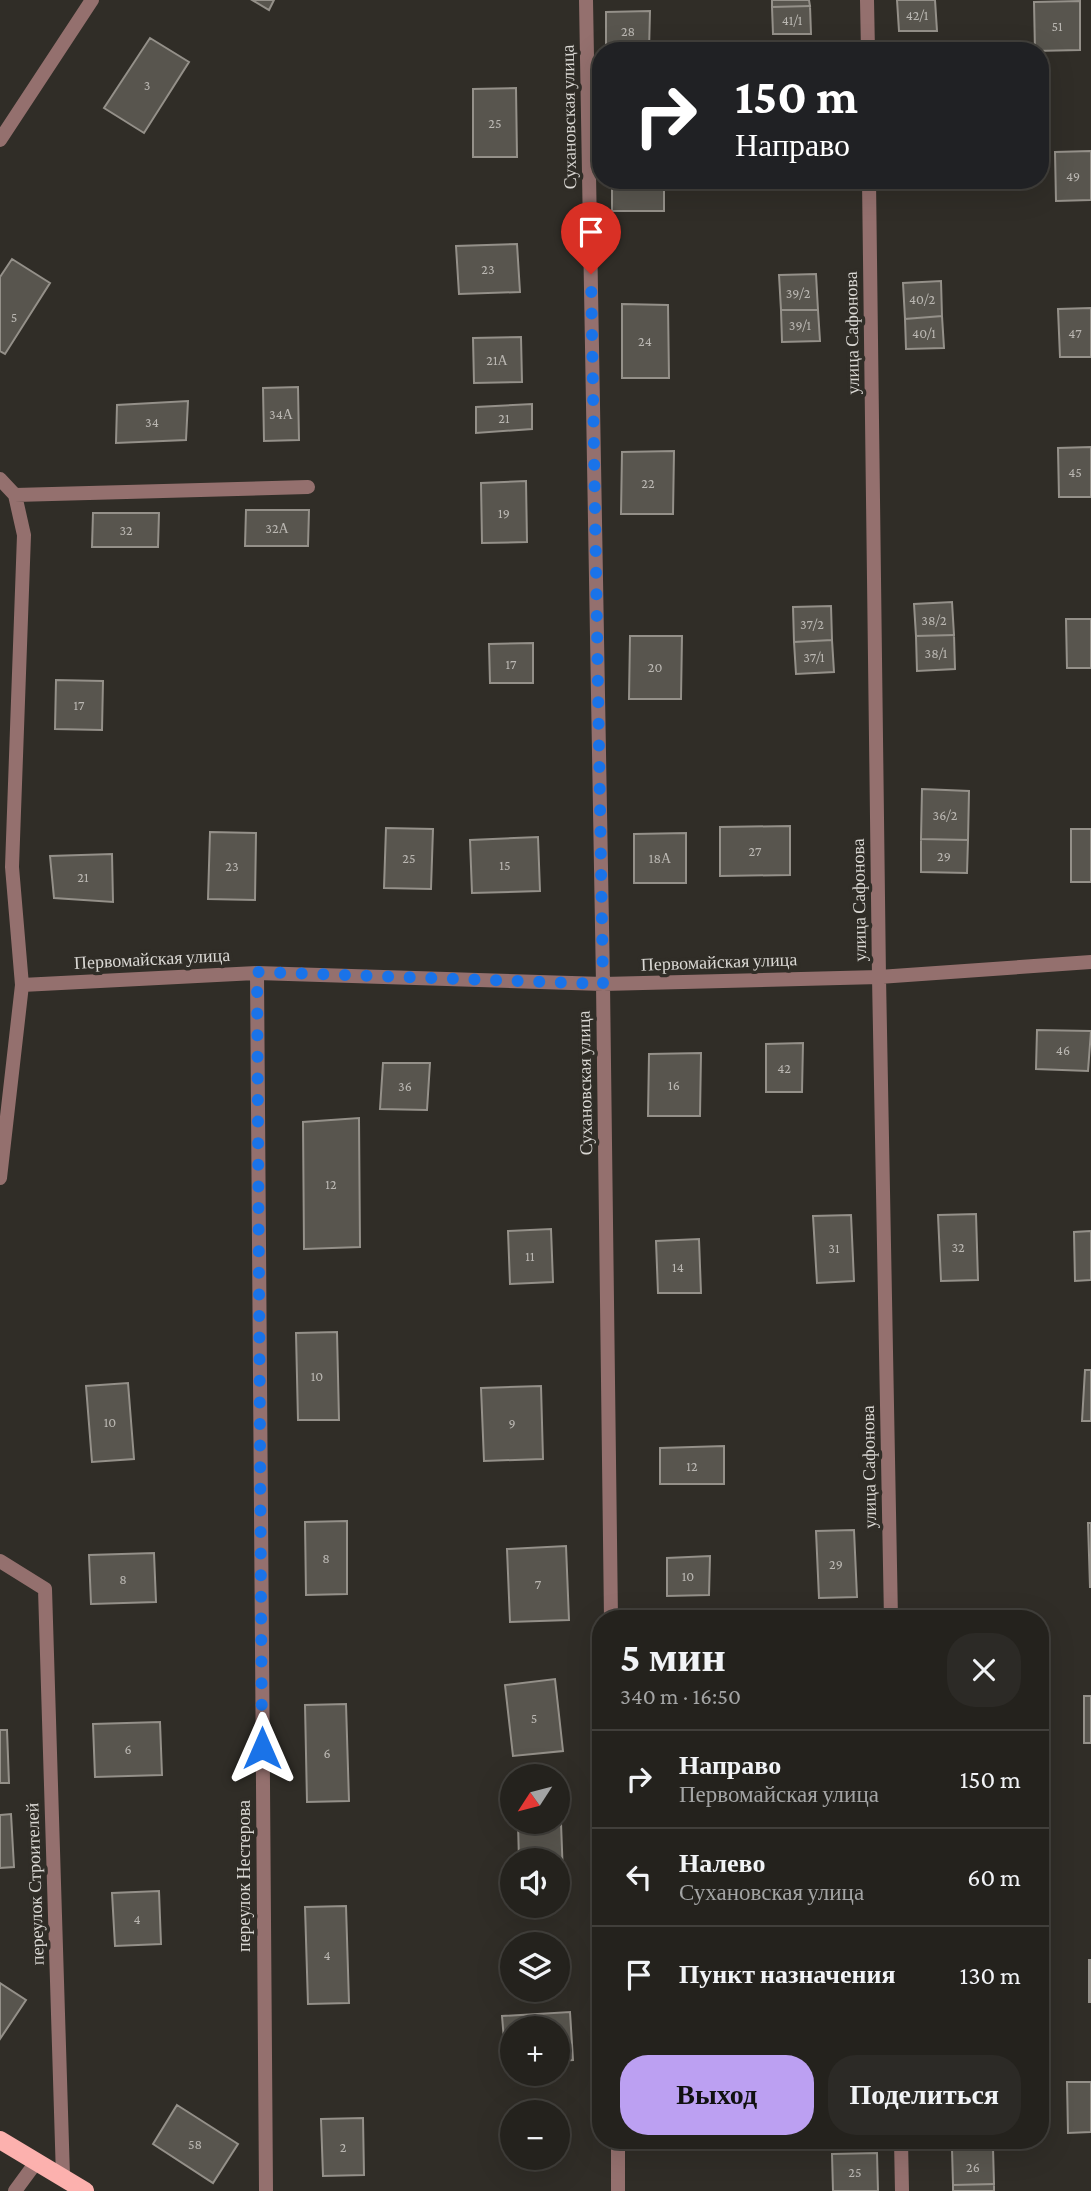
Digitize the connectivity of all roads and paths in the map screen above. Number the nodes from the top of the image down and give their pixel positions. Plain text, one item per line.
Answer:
1 (92, 0) edge
2 (586, 0) edge
3 (867, 0) edge
4 (867, 42) edge
5 (0, 140) edge
6 (869, 189) edge
7 (0, 479) edge
8 (308, 487) dead end
9 (15, 495) junction
10 (1091, 962) edge
11 (257, 972) junction
12 (880, 977) junction
13 (603, 984) junction
14 (22, 985) junction
15 (0, 1178) edge
16 (0, 1561) edge
17 (611, 1610) edge
18 (891, 1610) edge
19 (0, 2140) edge
20 (618, 2149) edge
21 (901, 2149) edge
22 (37, 2161) junction
23 (63, 2177) junction
24 (15, 2191) edge
25 (85, 2191) edge
26 (266, 2191) edge
27 (618, 2191) edge
28 (902, 2191) edge

1 - 5 street
2 - 13 street, Сухановская улица
3 - 4 street
6 - 12 street, улица Сафонова
7 - 9 street
8 - 9 street
9 - 14 street
10 - 12 street, Первомайская улица
11 - 13 street, Первомайская улица
11 - 14 street, Первомайская улица
11 - 26 street, переулок Нестерова
12 - 13 street, Первомайская улица
12 - 18 street, улица Сафонова
13 - 17 street, Сухановская улица
14 - 15 street
16 - 23 street, переулок Строителей
19 - 22 main road
20 - 27 street
21 - 28 street
22 - 23 main road
22 - 24 street
23 - 25 main road

